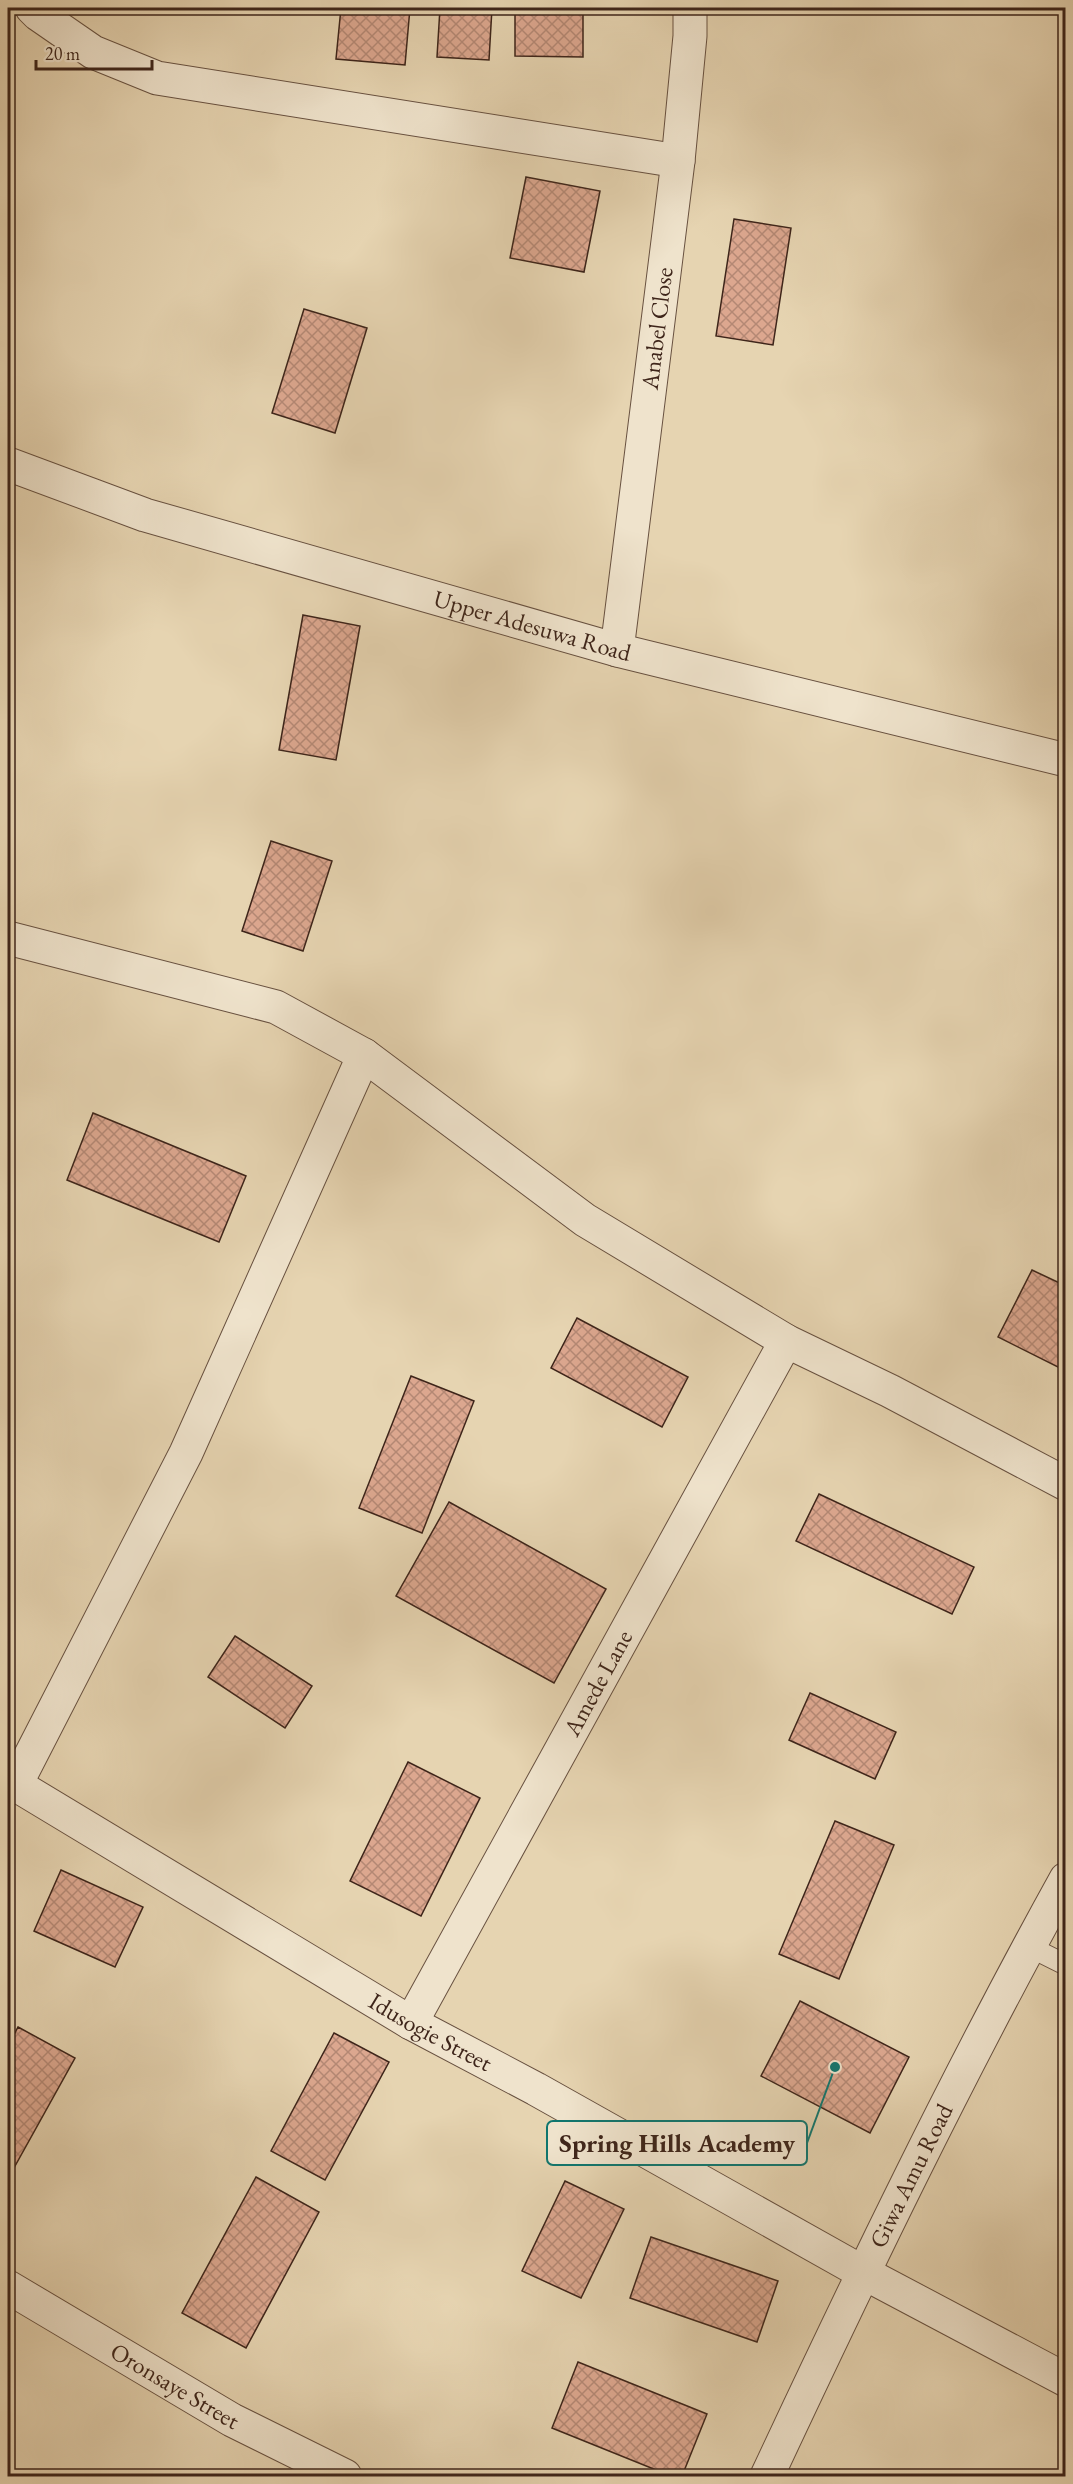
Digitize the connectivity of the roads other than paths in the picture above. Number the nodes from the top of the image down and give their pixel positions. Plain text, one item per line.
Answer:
1 (32, 8) edge
2 (690, 8) edge
3 (678, 161) junction
4 (8, 464) edge
5 (617, 650) junction
6 (1065, 760) edge
7 (8, 938) edge
8 (363, 1055) junction
9 (786, 1341) junction
10 (1065, 1484) edge
11 (12, 1782) edge
12 (1065, 1879) edge
13 (1028, 1946) junction
14 (1065, 1965) edge
15 (411, 2023) junction
16 (862, 2272) junction
17 (8, 2286) edge
18 (1065, 2380) edge
19 (345, 2476) edge
20 (767, 2476) edge

1 - 3 street
2 - 3 street, Anabel Close
3 - 5 street, Anabel Close
4 - 5 street, Upper Adesuwa Road
5 - 6 street, Upper Adesuwa Road
7 - 8 street
8 - 9 street
8 - 11 street
9 - 10 street
9 - 15 street, Amede Lane
11 - 15 street, Idusogie Street
12 - 13 street, Giwa Amu Road
13 - 14 lane
13 - 16 street, Giwa Amu Road
15 - 16 street, Idusogie Street
16 - 18 street, Idusogie Street
16 - 20 street, Giwa Amu Road
17 - 19 street, Oronsaye Street

